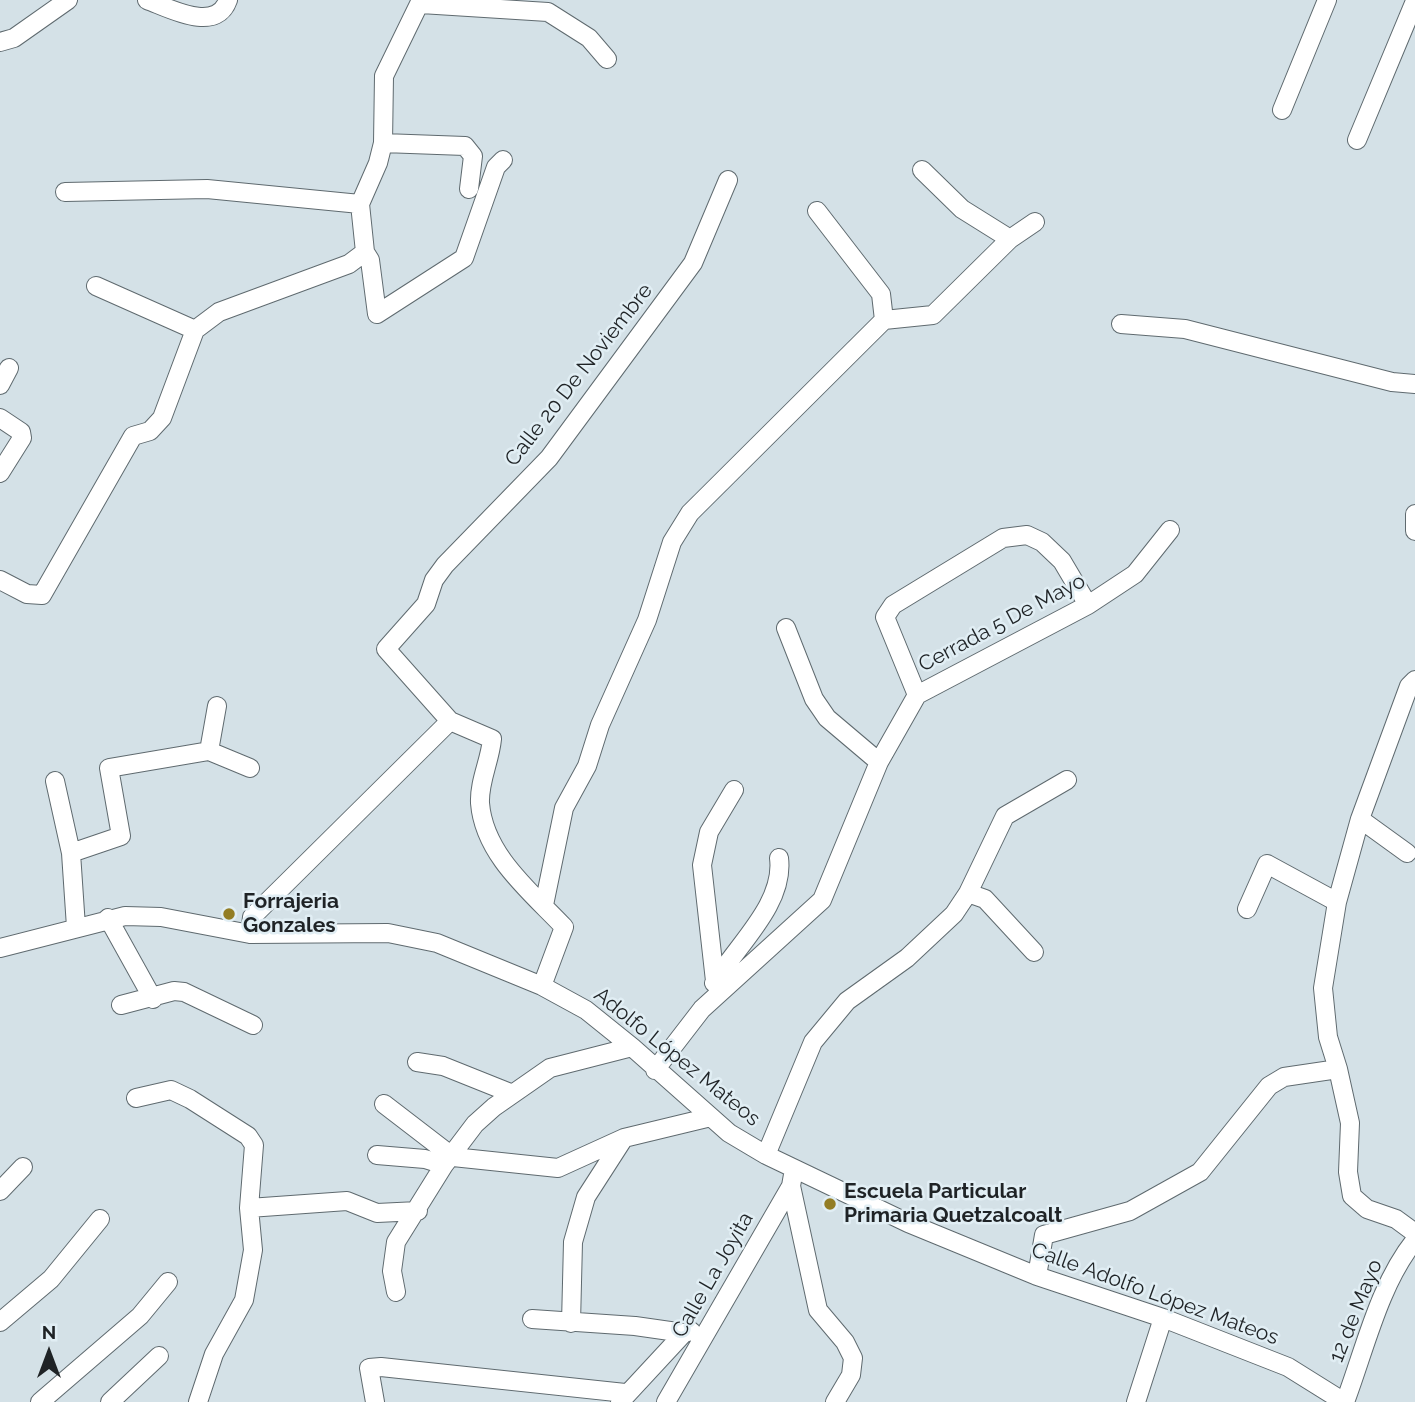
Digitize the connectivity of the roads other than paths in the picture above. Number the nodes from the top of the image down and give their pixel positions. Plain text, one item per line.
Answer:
1 (68, 0) edge
2 (147, 0) edge
3 (228, 0) edge
4 (1327, 0) edge
5 (1415, 1) edge
6 (421, 2) edge
7 (0, 42) edge
8 (607, 59) dead end
9 (1282, 110) dead end
10 (1357, 140) dead end
11 (383, 143) junction
12 (503, 160) dead end
13 (922, 170) dead end
14 (728, 180) dead end
15 (469, 190) dead end
16 (65, 192) dead end
17 (360, 204) junction
18 (817, 211) dead end
19 (1035, 222) dead end
20 (1010, 239) junction
21 (365, 251) junction
22 (96, 286) dead end
23 (884, 320) junction
24 (1121, 324) dead end
25 (195, 330) junction
26 (9, 368) dead end
27 (1415, 384) edge
28 (0, 385) edge
29 (0, 418) edge
30 (0, 474) edge
31 (1415, 514) edge
32 (1170, 530) dead end
33 (1415, 531) edge
34 (0, 580) edge
35 (1088, 605) junction
36 (786, 628) dead end
37 (1412, 683) edge
38 (917, 695) junction
39 (217, 706) dead end
40 (450, 721) junction
41 (209, 751) junction
42 (879, 762) junction
43 (250, 768) dead end
44 (1067, 780) dead end
45 (55, 781) dead end
46 (734, 790) dead end
47 (1360, 819) junction
48 (71, 853) junction
49 (1407, 853) dead end
50 (779, 858) dead end
51 (968, 893) junction
52 (1337, 902) junction
53 (544, 905) junction
54 (1247, 909) dead end
55 (108, 918) junction
56 (76, 927) junction
57 (250, 934) junction
58 (0, 948) edge
59 (1034, 952) dead end
60 (715, 981) junction
61 (542, 986) junction
62 (153, 999) junction
63 (121, 1005) dead end
64 (702, 1009) junction
65 (253, 1025) dead end
66 (632, 1047) junction
67 (418, 1062) dead end
68 (1339, 1069) junction
69 (655, 1070) junction
70 (513, 1094) junction
71 (136, 1098) dead end
72 (384, 1104) dead end
73 (711, 1117) junction
74 (624, 1138) junction
75 (377, 1155) dead end
76 (766, 1155) junction
77 (448, 1161) junction
78 (23, 1167) dead end
79 (792, 1177) junction
80 (0, 1191) edge
81 (249, 1208) junction
82 (418, 1210) junction
83 (100, 1219) dead end
84 (908, 1223) joint
85 (1415, 1233) edge
86 (1415, 1240) edge
87 (1037, 1276) junction
88 (168, 1282) dead end
89 (396, 1292) dead end
90 (1163, 1318) junction
91 (532, 1319) dead end
92 (0, 1322) edge
93 (571, 1323) junction
94 (710, 1324) junction
95 (684, 1333) junction
96 (159, 1356) dead end
97 (622, 1397) edge
98 (40, 1402) edge
99 (110, 1402) edge
100 (198, 1402) edge
101 (375, 1402) edge
102 (666, 1402) edge
103 (837, 1402) edge
104 (1136, 1402) edge
105 (1344, 1402) edge

1 - 7 street
2 - 3 street
4 - 9 street
5 - 10 street
6 - 8 street
6 - 11 street
11 - 15 street
11 - 17 street
12 - 21 street
13 - 20 street
14 - 40 street, Calle 20 De Noviembre
16 - 17 street
17 - 21 street
18 - 23 street
19 - 20 street
20 - 23 street
21 - 25 street
22 - 25 street
23 - 53 street
24 - 27 street
25 - 34 street
26 - 28 street
29 - 30 street
31 - 33 street
32 - 35 street, Cerrada 5 De Mayo
35 - 38 street, Cerrada 5 De Mayo
35 - 38 street
36 - 42 street
37 - 47 street
38 - 42 street, Cerrada 5 De Mayo
39 - 41 street
40 - 53 street, Calle 20 De Noviembre
40 - 57 street
41 - 43 street
41 - 48 street
42 - 64 street, Cerrada 5 De Mayo
44 - 51 street
45 - 48 street
46 - 60 street
47 - 49 street
47 - 52 street
48 - 56 street
50 - 60 street
51 - 59 street
51 - 76 street
52 - 54 street
52 - 68 street
53 - 61 street, Calle 20 De Noviembre
55 - 56 street, Adolfo López Mateos
55 - 57 street, Adolfo López Mateos
55 - 62 street
56 - 58 street, Adolfo López Mateos
57 - 61 street, Adolfo López Mateos
60 - 64 street
61 - 66 street, Adolfo López Mateos
62 - 63 street
62 - 65 street
64 - 69 street, Cerrada 5 De Mayo
66 - 69 street, Adolfo López Mateos
66 - 70 street
67 - 70 street
68 - 85 street
68 - 87 street
69 - 73 street, Adolfo López Mateos
70 - 77 street
71 - 81 street
72 - 77 street
73 - 74 street
73 - 76 street, Adolfo López Mateos
74 - 77 street
74 - 93 street
75 - 77 street
76 - 79 street, Adolfo López Mateos
77 - 82 street
78 - 80 street
79 - 84 street, Adolfo López Mateos
79 - 94 street, Calle La Joyita
79 - 103 street
81 - 82 street
81 - 100 street
82 - 89 street
83 - 92 street
84 - 87 street, Calle Adolfo López Mateos
86 - 105 street, 12 de Mayo
87 - 90 street, Calle Adolfo López Mateos
88 - 98 street
90 - 104 street
90 - 105 street, Calle Adolfo López Mateos
91 - 93 street
93 - 95 street
94 - 95 street
94 - 102 street, Calle La Joyita
95 - 97 street
96 - 99 street
97 - 101 street

